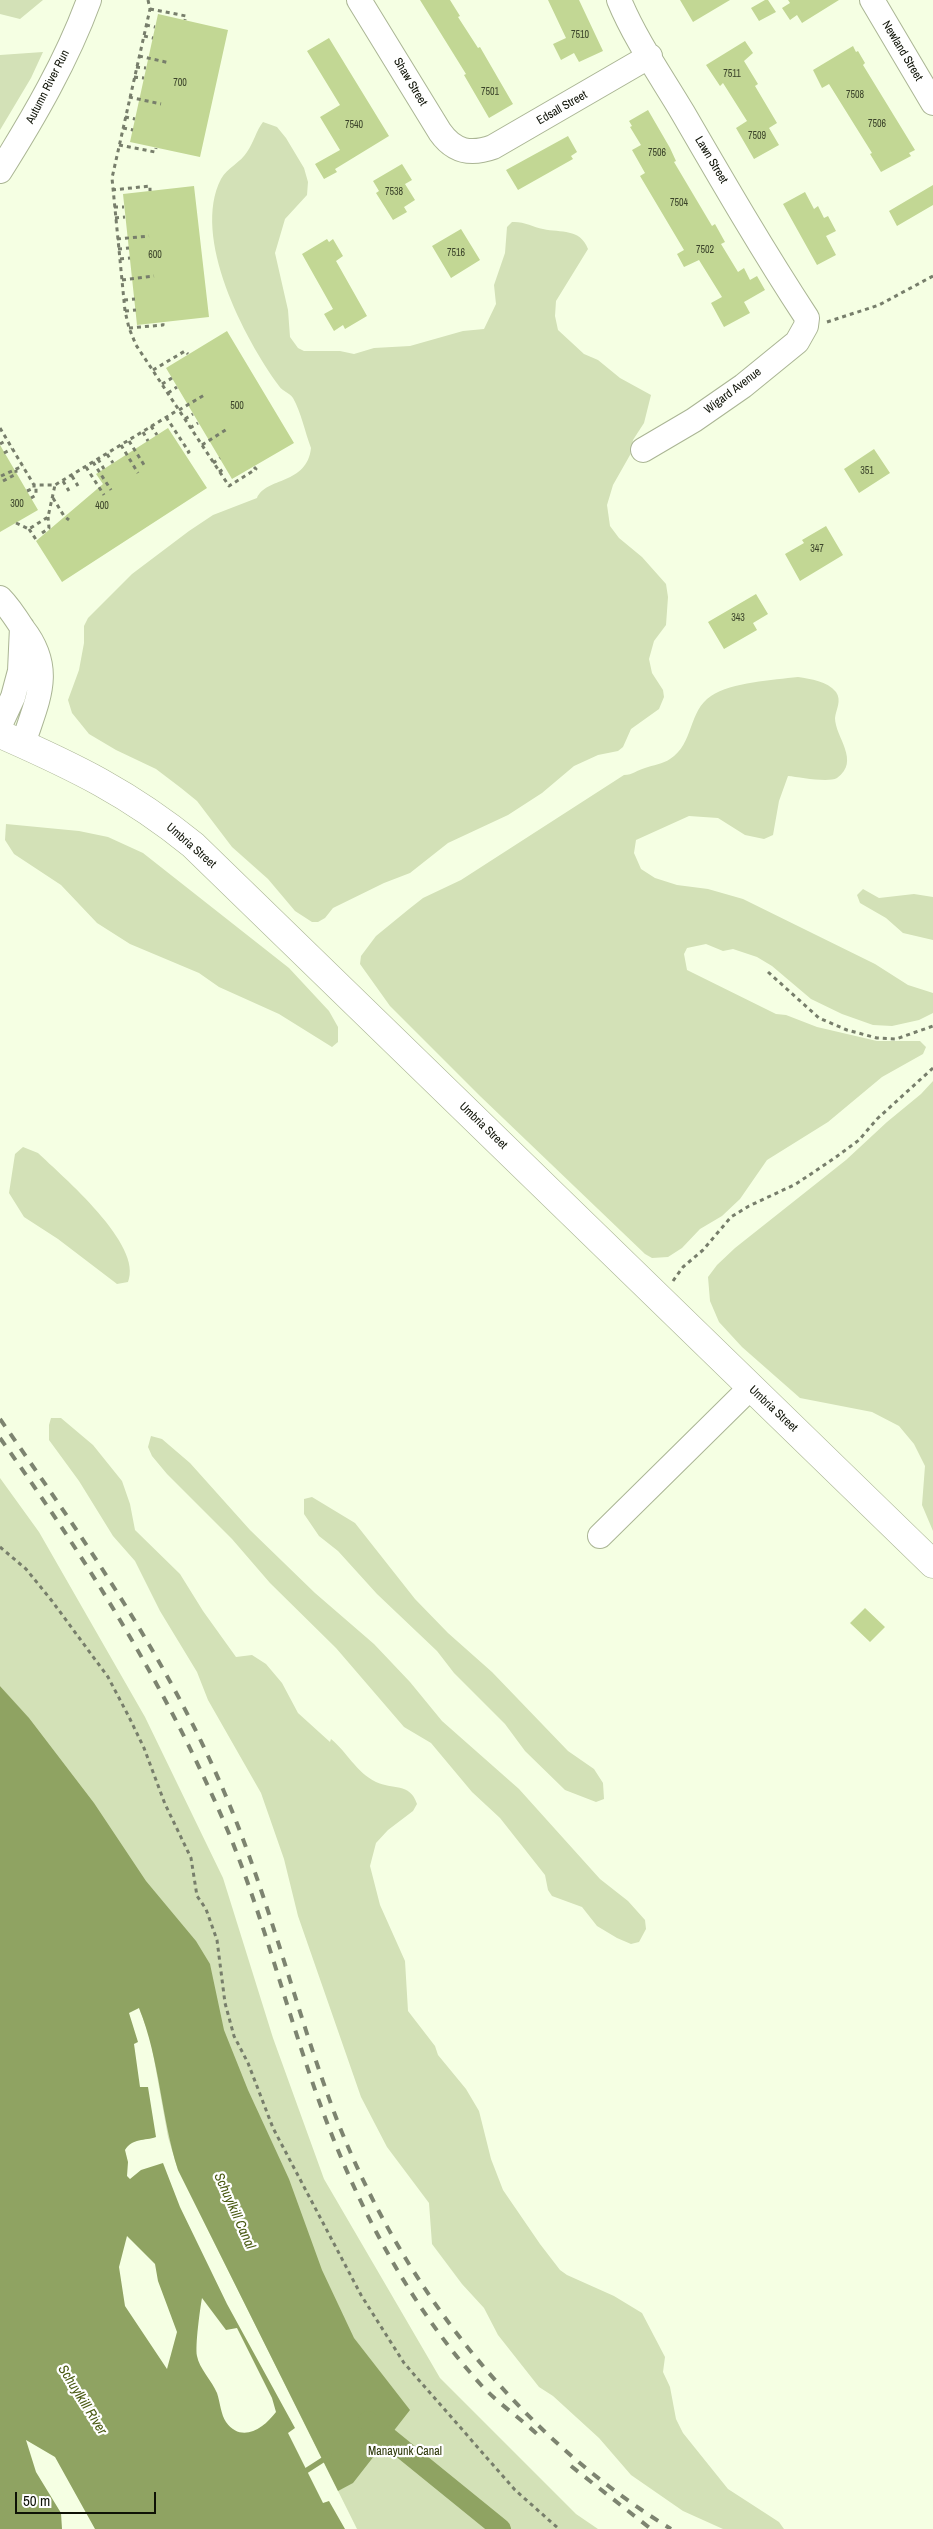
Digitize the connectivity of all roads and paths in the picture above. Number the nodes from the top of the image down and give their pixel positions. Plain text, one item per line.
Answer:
1 (89, 0) edge
2 (148, 0) edge
3 (359, 0) edge
4 (619, 0) edge
5 (872, 0) edge
6 (150, 9) junction
7 (185, 20) dead end
8 (146, 26) junction
9 (155, 27) dead end
10 (144, 36) junction
11 (153, 38) dead end
12 (139, 56) junction
13 (650, 56) junction
14 (170, 63) dead end
15 (136, 66) junction
16 (146, 68) dead end
17 (134, 77) junction
18 (144, 78) dead end
19 (130, 97) junction
20 (933, 103) edge
21 (161, 104) dead end
22 (125, 117) junction
23 (135, 119) dead end
24 (122, 128) junction
25 (133, 130) dead end
26 (119, 145) junction
27 (156, 148) dead end
28 (472, 152) joint
29 (0, 171) edge
30 (112, 190) junction
31 (150, 191) dead end
32 (114, 207) junction
33 (124, 207) dead end
34 (125, 217) dead end
35 (115, 218) junction
36 (149, 236) dead end
37 (117, 239) junction
38 (128, 248) dead end
39 (118, 249) junction
40 (130, 258) dead end
41 (120, 259) junction
42 (154, 276) dead end
43 (933, 276) edge
44 (122, 280) junction
45 (124, 300) junction
46 (134, 300) dead end
47 (136, 310) dead end
48 (125, 311) junction
49 (813, 321) junction
50 (164, 322) dead end
51 (128, 328) junction
52 (188, 354) dead end
53 (153, 370) junction
54 (172, 378) dead end
55 (162, 384) junction
56 (178, 387) dead end
57 (168, 393) junction
58 (206, 394) dead end
59 (179, 410) junction
60 (193, 414) dead end
61 (166, 417) junction
62 (185, 419) junction
63 (198, 423) dead end
64 (151, 426) junction
65 (190, 428) junction
66 (227, 429) dead end
67 (1, 430) edge
68 (142, 432) junction
69 (157, 435) dead end
70 (7, 440) junction
71 (128, 441) junction
72 (148, 441) dead end
73 (0, 444) edge
74 (121, 445) junction
75 (202, 445) junction
76 (12, 449) junction
77 (642, 450) dead end
78 (4, 453) dead end
79 (107, 454) junction
80 (185, 454) dead end
81 (220, 458) dead end
82 (98, 459) junction
83 (93, 462) junction
84 (213, 462) junction
85 (113, 463) dead end
86 (23, 466) junction
87 (86, 467) junction
88 (254, 467) dead end
89 (146, 468) dead end
90 (225, 468) dead end
91 (104, 469) dead end
92 (16, 470) junction
93 (138, 472) dead end
94 (219, 472) junction
95 (72, 475) junction
96 (1, 476) edge
97 (4, 481) dead end
98 (62, 481) junction
99 (35, 485) junction
100 (55, 485) junction
101 (78, 486) dead end
102 (111, 490) dead end
103 (27, 491) dead end
104 (69, 491) dead end
105 (104, 495) dead end
106 (31, 498) dead end
107 (52, 498) junction
108 (48, 517) junction
109 (70, 520) dead end
110 (16, 523) dead end
111 (30, 529) junction
112 (42, 533) dead end
113 (37, 541) dead end
114 (0, 598) edge
115 (22, 627) junction
116 (0, 725) edge
117 (12, 739) edge
118 (768, 972) dead end
119 (933, 1026) edge
120 (933, 1068) edge
121 (658, 1298) junction
122 (750, 1388) junction
123 (600, 1536) dead end
124 (0, 1546) edge
125 (933, 1564) edge
126 (559, 2529) edge

1 - 29 street, Autumn River Run
2 - 6 path
3 - 28 street, Shaw Street
4 - 13 street, Lawn Street
5 - 20 street, Newland Street
6 - 7 path
6 - 8 path
8 - 9 path
8 - 10 path
10 - 11 path
10 - 12 path
12 - 14 path
12 - 15 path
13 - 28 street, Edsall Street
13 - 49 street, Lawn Street
15 - 16 path
15 - 17 path
17 - 18 path
17 - 19 path
19 - 21 path
19 - 22 path
22 - 23 path
22 - 24 path
24 - 25 path
24 - 26 path
26 - 27 path
26 - 30 path
30 - 31 path
30 - 32 path
32 - 33 path
32 - 35 path
34 - 35 path
35 - 37 path
36 - 37 path
37 - 39 path
38 - 39 path
39 - 41 path
40 - 41 path
41 - 44 path
42 - 44 path
43 - 49 path
44 - 45 path
45 - 46 path
45 - 48 path
47 - 48 path
48 - 51 path
49 - 77 street, Wigard Avenue
50 - 51 path
51 - 53 path
52 - 53 path
53 - 55 path
54 - 55 path
55 - 57 path
56 - 57 path
57 - 59 path
58 - 59 path
59 - 61 path
59 - 62 path
60 - 62 path
61 - 64 path
61 - 80 path
62 - 65 path
63 - 65 path
64 - 68 path
64 - 69 path
65 - 75 path
66 - 75 path
67 - 70 path
68 - 71 path
68 - 72 path
70 - 73 path
70 - 76 path
71 - 74 path
71 - 89 path
74 - 79 path
74 - 93 path
75 - 84 path
76 - 78 path
76 - 86 path
79 - 82 path
79 - 85 path
81 - 84 path
82 - 83 path
82 - 91 path
83 - 87 path
83 - 102 path
84 - 94 path
86 - 92 path
86 - 99 path
87 - 95 path
87 - 105 path
88 - 94 path
90 - 94 path
92 - 96 path
92 - 97 path
95 - 98 path
95 - 101 path
98 - 100 path
98 - 104 path
99 - 100 path
99 - 103 path
99 - 106 path
100 - 107 path
107 - 108 path
107 - 109 path
108 - 111 path
108 - 112 path
110 - 111 path
111 - 113 path
114 - 115 street
115 - 116 street
115 - 117 street
117 - 121 main road, Umbria Street
118 - 119 path
120 - 121 path
121 - 122 main road, Umbria Street
122 - 123 street
122 - 125 main road, Umbria Street
124 - 126 path

